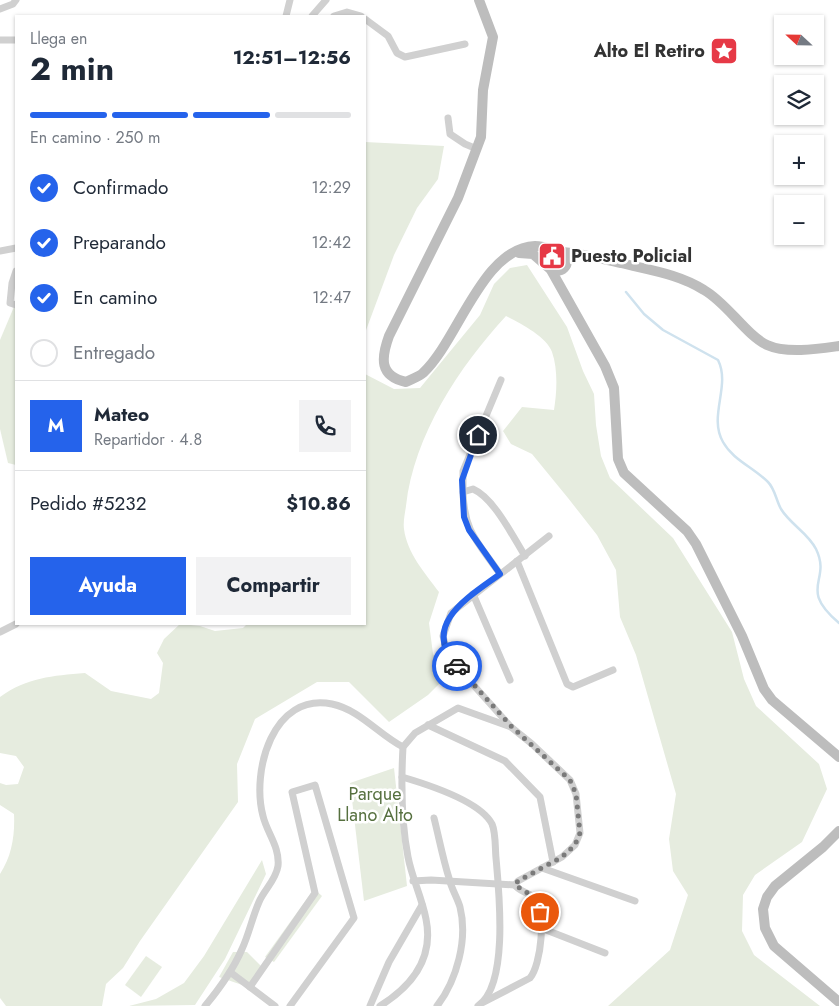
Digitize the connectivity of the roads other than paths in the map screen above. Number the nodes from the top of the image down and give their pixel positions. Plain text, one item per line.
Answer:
1 (16, 0) edge
2 (290, 0) edge
3 (326, 0) edge
4 (480, 0) edge
5 (0, 9) edge
6 (286, 15) edge
7 (313, 15) edge
8 (337, 15) edge
9 (357, 15) edge
10 (366, 19) edge
11 (0, 40) edge
12 (15, 40) edge
13 (465, 44) dead end
14 (448, 118) dead end
15 (477, 149) junction
16 (15, 248) edge
17 (0, 250) edge
18 (560, 252) junction
19 (516, 253) junction
20 (601, 258) junction
21 (565, 267) junction
22 (550, 269) junction
23 (15, 275) edge
24 (560, 288) junction
25 (15, 305) edge
26 (839, 346) edge
27 (501, 380) dead end
28 (463, 492) junction
29 (548, 536) dead end
30 (525, 556) junction
31 (517, 561) junction
32 (500, 574) junction
33 (473, 594) junction
34 (15, 624) edge
35 (0, 632) edge
36 (613, 670) dead end
37 (510, 680) dead end
38 (428, 725) junction
39 (512, 727) junction
40 (403, 747) junction
41 (839, 757) edge
42 (402, 778) junction
43 (434, 818) dead end
44 (839, 831) edge
45 (553, 862) junction
46 (542, 868) junction
47 (413, 881) junction
48 (449, 881) junction
49 (498, 884) junction
50 (515, 885) junction
51 (635, 902) dead end
52 (422, 904) junction
53 (540, 928) junction
54 (605, 953) dead end
55 (230, 972) junction
56 (250, 987) junction
57 (839, 1002) edge
58 (481, 1004) edge
59 (440, 1005) edge
60 (205, 1006) edge
61 (275, 1006) edge
62 (290, 1006) edge
63 (370, 1006) edge
64 (380, 1006) edge

1 - 5 street
2 - 6 street
3 - 7 street
4 - 15 street
8 - 9 street
10 - 13 street
11 - 12 street
14 - 15 street
15 - 19 street
16 - 17 street
18 - 19 street
18 - 20 street
18 - 21 street
18 - 22 street
19 - 22 street
20 - 21 street
20 - 26 street
21 - 22 street
21 - 24 street
22 - 24 street
23 - 25 street
24 - 41 street
27 - 28 street
28 - 30 street
28 - 32 street
29 - 30 street
30 - 31 street
31 - 32 street
31 - 36 street
32 - 33 street
33 - 37 street
33 - 39 street
34 - 35 street
38 - 39 street
38 - 40 street
38 - 45 street
39 - 45 street
40 - 42 street
40 - 55 street
42 - 47 street
42 - 49 street
43 - 48 street
44 - 57 street
45 - 46 street
46 - 50 street
46 - 51 street
47 - 48 street
47 - 52 street
48 - 49 street
48 - 59 street
49 - 50 street
49 - 58 street
50 - 53 street
52 - 63 street
52 - 64 street
53 - 54 street
53 - 58 street
55 - 56 street
55 - 60 street
56 - 61 street
56 - 62 street

